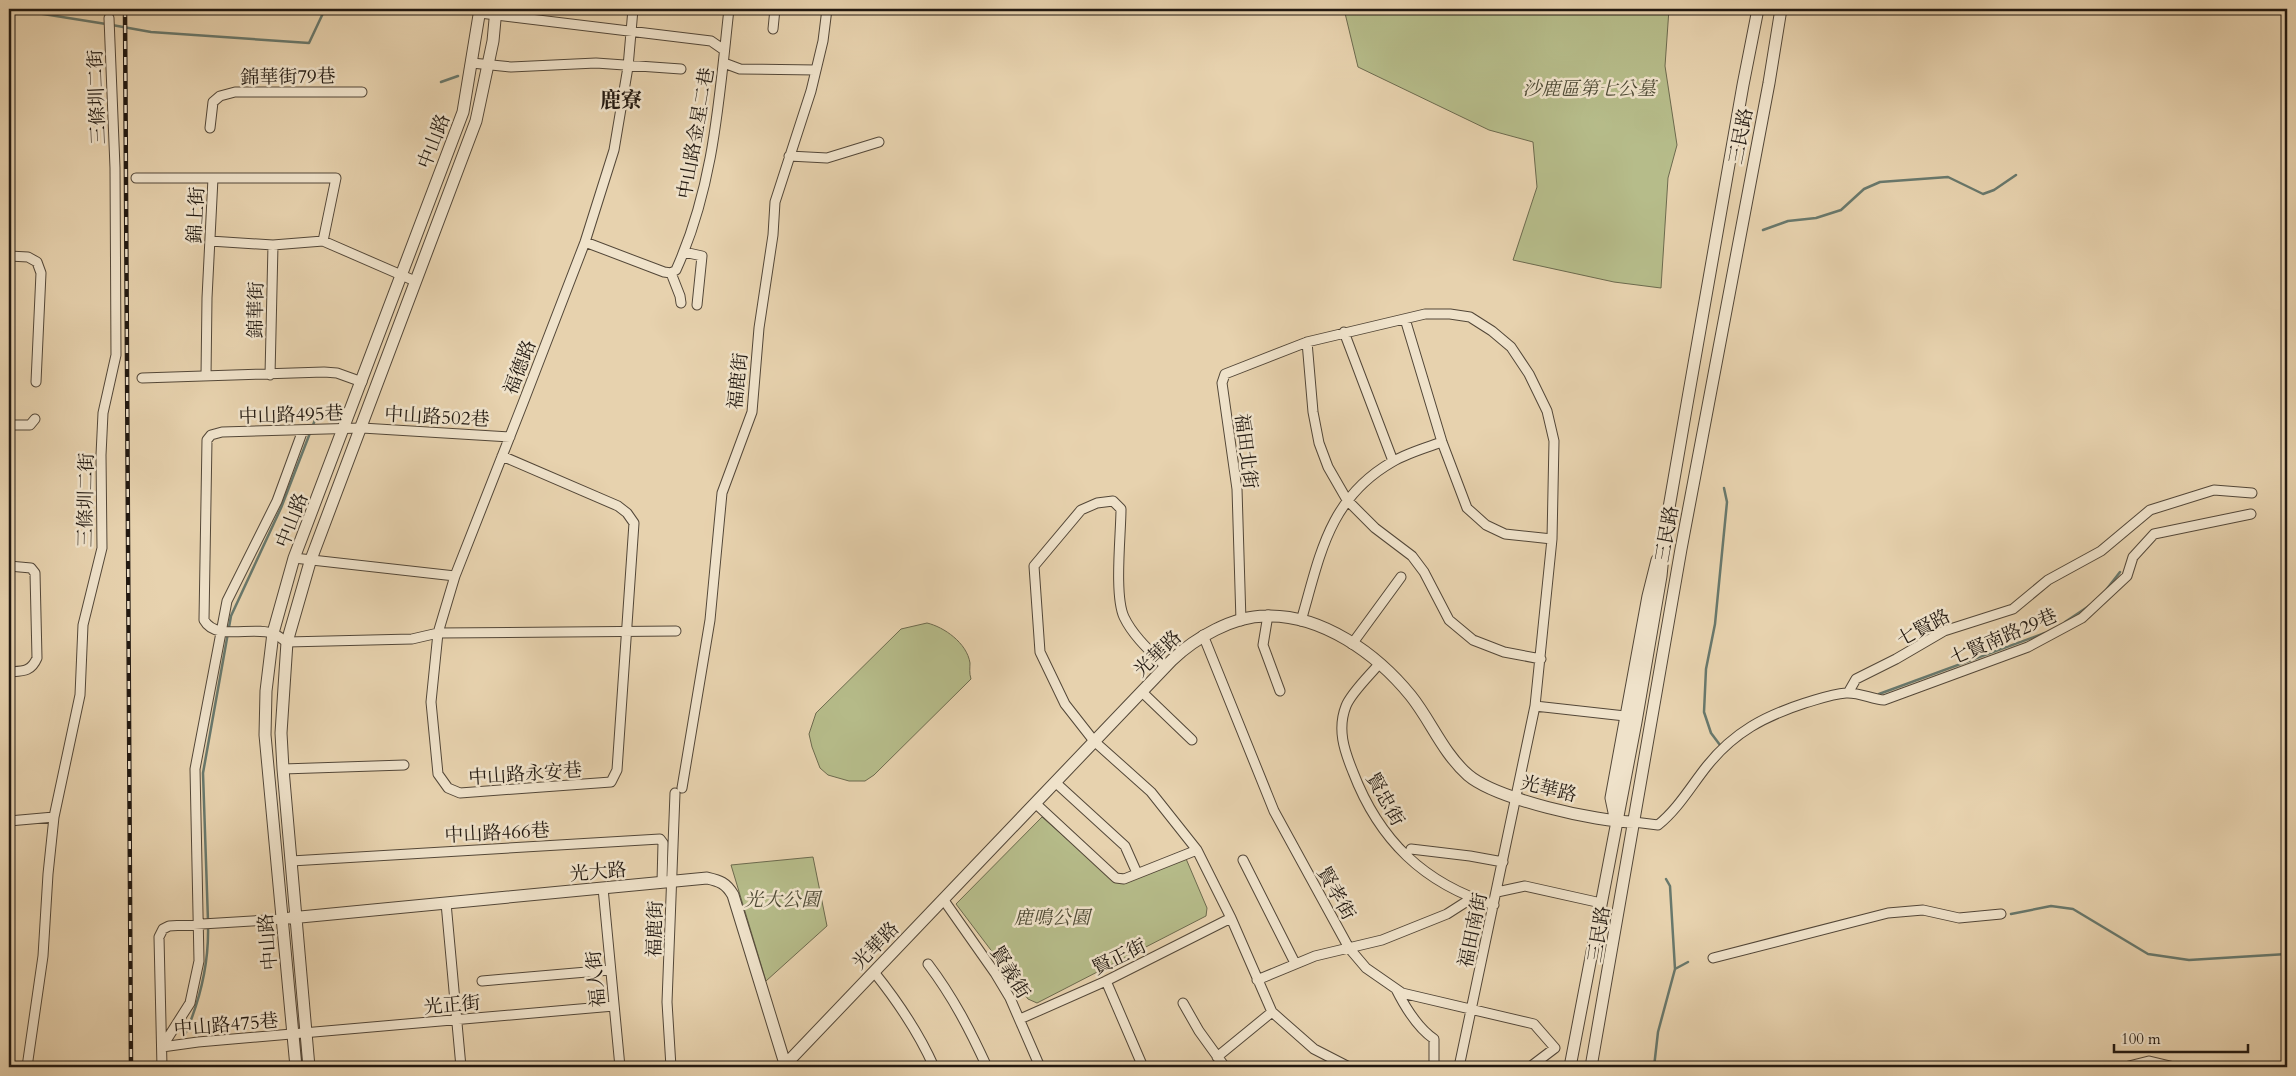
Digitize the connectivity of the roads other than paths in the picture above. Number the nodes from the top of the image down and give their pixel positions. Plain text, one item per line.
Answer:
1 (633, 9) edge
2 (729, 9) edge
3 (775, 9) edge
4 (827, 9) edge
5 (1758, 9) edge
6 (1780, 9) edge
7 (480, 11) edge
8 (496, 11) edge
9 (109, 22) dead end
10 (773, 28) dead end
11 (631, 32) junction
12 (724, 50) junction
13 (724, 62) junction
14 (472, 63) junction
15 (489, 64) junction
16 (628, 67) junction
17 (681, 69) dead end
18 (816, 70) junction
19 (362, 92) dead end
20 (210, 128) dead end
21 (879, 142) dead end
22 (789, 156) junction
23 (136, 178) dead end
24 (213, 178) junction
25 (323, 241) junction
26 (210, 242) junction
27 (585, 242) junction
28 (273, 244) junction
29 (684, 252) junction
30 (9, 256) edge
31 (671, 273) junction
32 (400, 276) junction
33 (415, 281) junction
34 (681, 303) dead end
35 (697, 305) dead end
36 (1405, 319) junction
37 (1344, 332) junction
38 (1306, 342) junction
39 (270, 375) junction
40 (206, 376) junction
41 (142, 378) dead end
42 (36, 382) dead end
43 (362, 382) junction
44 (1688, 398) junction
45 (1708, 400) junction
46 (35, 419) dead end
47 (9, 425) edge
48 (345, 428) junction
49 (362, 428) junction
50 (303, 430) junction
51 (510, 437) junction
52 (1442, 442) junction
53 (502, 456) junction
54 (1393, 461) junction
55 (2252, 493) dead end
56 (1347, 500) junction
57 (2251, 514) dead end
58 (1666, 525) junction
59 (1552, 539) junction
60 (294, 558) junction
61 (310, 562) junction
62 (9, 566) edge
63 (455, 576) junction
64 (1401, 577) dead end
65 (1268, 615) junction
66 (1241, 621) junction
67 (1301, 621) junction
68 (221, 630) junction
69 (676, 631) dead end
70 (273, 633) junction
71 (438, 633) junction
72 (627, 633) junction
73 (1203, 635) junction
74 (287, 642) junction
75 (1352, 644) junction
76 (1541, 659) junction
77 (1378, 664) junction
78 (1166, 667) junction
79 (9, 672) edge
80 (1280, 691) dead end
81 (1142, 692) junction
82 (1848, 693) junction
83 (1535, 706) junction
84 (1625, 716) junction
85 (1192, 740) dead end
86 (1094, 741) junction
87 (404, 764) dead end
88 (283, 769) junction
89 (1055, 782) junction
90 (1517, 799) junction
91 (1035, 803) junction
92 (54, 817) junction
93 (9, 822) edge
94 (1616, 822) junction
95 (1634, 822) junction
96 (1411, 849) dead end
97 (1197, 850) junction
98 (1243, 860) dead end
99 (291, 861) junction
100 (1503, 862) junction
101 (1137, 873) junction
102 (667, 882) junction
103 (603, 888) junction
104 (1497, 892) junction
105 (1472, 898) junction
106 (943, 899) junction
107 (446, 903) junction
108 (1602, 903) junction
109 (1494, 905) junction
110 (2001, 914) dead end
111 (296, 918) junction
112 (1231, 918) junction
113 (283, 919) junction
114 (198, 924) junction
115 (1349, 948) junction
116 (1713, 958) dead end
117 (1295, 963) junction
118 (928, 964) dead end
119 (610, 970) junction
120 (874, 972) junction
121 (1256, 980) junction
122 (482, 981) dead end
123 (1106, 981) junction
124 (1395, 988) junction
125 (1183, 1003) dead end
126 (614, 1006) junction
127 (1472, 1009) junction
128 (1272, 1012) junction
129 (1020, 1019) junction
130 (457, 1020) junction
131 (293, 1034) junction
132 (306, 1034) junction
133 (162, 1047) junction
134 (1555, 1048) junction
135 (1573, 1052) junction
136 (1593, 1054) junction
137 (1217, 1057) junction
138 (784, 1066) edge
139 (26, 1067) edge
140 (162, 1067) edge
141 (296, 1067) edge
142 (309, 1067) edge
143 (461, 1067) edge
144 (620, 1067) edge
145 (670, 1067) edge
146 (934, 1067) edge
147 (987, 1067) edge
148 (1040, 1067) edge
149 (1143, 1067) edge
150 (1225, 1067) edge
151 (1349, 1067) edge
152 (1434, 1067) edge
153 (1459, 1067) edge
154 (1530, 1067) edge
155 (1570, 1067) edge
156 (1591, 1067) edge
157 (2129, 1067) edge
158 (2170, 1067) edge

1 - 11 street, 福德路
2 - 12 street, 中山路金星二巷
3 - 10 street
4 - 18 street, 福鹿街
5 - 44 street, 三民路
6 - 45 street, 三民路
7 - 8 street
7 - 14 street, 中山路
8 - 11 street
8 - 15 street, 中山路
9 - 92 street, 三條圳二街
11 - 12 street
11 - 16 street, 福德路
12 - 13 street, 中山路金星二巷
13 - 18 street
13 - 29 street, 中山路金星二巷
14 - 15 street, 中山路金星二巷
14 - 32 street, 中山路
15 - 16 street, 中山路金星二巷
15 - 33 street, 中山路
16 - 17 street, 中山路金星二巷
16 - 27 street, 福德路
18 - 22 street, 福鹿街
19 - 20 street, 錦華街79巷
21 - 22 street
22 - 102 street, 福鹿街
23 - 24 street
24 - 25 street, 錦上街
24 - 26 street, 錦上街
25 - 28 street
25 - 32 street
26 - 28 street
26 - 40 street, 錦上街
27 - 31 street
27 - 51 street, 福德路
28 - 39 street, 錦華街
29 - 31 street, 中山路金星二巷
29 - 35 street
30 - 42 street
31 - 34 street
32 - 33 street
32 - 43 street, 中山路
33 - 49 street, 中山路
36 - 37 street, 福田北街
36 - 52 street
36 - 59 street, 福田北街
37 - 38 street, 福田北街
37 - 54 street
38 - 56 street
38 - 66 street, 福田北街
39 - 40 street
39 - 43 street
40 - 41 street
43 - 48 street, 中山路
44 - 45 street
44 - 58 street, 三民路
45 - 95 street, 三民路
46 - 47 street
48 - 49 street, 中山路495巷
48 - 50 street, 中山路495巷
48 - 60 street, 中山路
49 - 51 street, 中山路502巷
49 - 61 street, 中山路
50 - 68 street
50 - 68 street, 中山路495巷
51 - 53 street, 福德路
52 - 54 street
52 - 59 street
53 - 63 street, 福德路
53 - 72 street, 中山路永安巷
54 - 56 street
55 - 82 street, 七賢路
56 - 67 street
56 - 76 street
57 - 82 street, 七賢南路29巷
58 - 84 street, 三民路
58 - 94 street, 三民路
59 - 76 street, 福田北街
60 - 61 street
60 - 70 street, 中山路
61 - 63 street
61 - 74 street, 中山路
62 - 79 street
63 - 71 street, 福德路
64 - 75 street
65 - 66 street, 光華路
65 - 67 street, 光華路
65 - 80 street
66 - 73 street, 光華路
67 - 75 street, 光華路
68 - 70 street
68 - 114 street
69 - 72 street
70 - 74 street
70 - 113 street, 中山路
71 - 72 street
71 - 72 street, 中山路永安巷
71 - 74 street
73 - 78 street, 光華路
73 - 115 street, 賢孝街
74 - 88 street, 中山路
75 - 77 street, 光華路
76 - 83 street, 福田北街
77 - 90 street, 光華路
77 - 105 street, 賢忠街
78 - 81 street, 光華路
78 - 86 street
81 - 85 street
81 - 86 street, 光華路
82 - 95 street
83 - 84 street
83 - 90 street, 福田北街
84 - 94 street, 三民路
86 - 89 street, 光華路
86 - 97 street
87 - 88 street
88 - 99 street, 中山路
89 - 91 street, 光華路
89 - 101 street
90 - 94 street, 光華路
90 - 100 street, 福田南街
91 - 101 street
91 - 106 street, 光華路
92 - 93 street
92 - 139 street, 三條圳二街
94 - 95 street, 光華路
94 - 108 street, 三民路
95 - 136 street, 三民路
96 - 100 street
97 - 101 street
97 - 112 street
98 - 117 street
99 - 102 street, 中山路466巷
99 - 111 street, 中山路
100 - 104 street, 福田南街
102 - 103 street, 光大路
102 - 138 street, 光大路
102 - 145 street, 福鹿街
103 - 107 street, 光大路
103 - 119 street, 福人街
104 - 108 street
104 - 109 street, 福田南街
105 - 109 street, 賢忠街
105 - 115 street
106 - 120 street, 光華路
106 - 129 street, 賢義街
107 - 111 street, 光大路
107 - 130 street
108 - 135 street, 三民路
109 - 127 street, 福田南街
110 - 116 street
111 - 113 street, 光大路
111 - 132 street, 中山路
112 - 121 street
112 - 123 street, 賢正街
113 - 114 street
113 - 131 street, 中山路
114 - 133 street
114 - 133 street
115 - 117 street
115 - 124 street, 賢孝街
117 - 121 street
118 - 147 street
119 - 122 street
119 - 126 street, 福人街
120 - 138 street, 光華路
120 - 146 street
121 - 128 street
123 - 129 street, 賢正街
123 - 149 street
124 - 127 street, 賢孝街
124 - 152 street
125 - 137 street
126 - 130 street, 光正街
126 - 144 street, 福人街
127 - 134 street, 賢孝街
127 - 153 street, 福田南街
128 - 137 street
128 - 151 street
129 - 148 street, 賢義街
130 - 132 street, 光正街
130 - 143 street
131 - 132 street, 光正街
131 - 133 street, 中山路475巷
131 - 141 street, 中山路
132 - 142 street, 中山路
133 - 140 street
134 - 135 street
134 - 154 street
135 - 136 street
135 - 155 street, 三民路
136 - 156 street, 三民路
137 - 150 street
157 - 158 street

